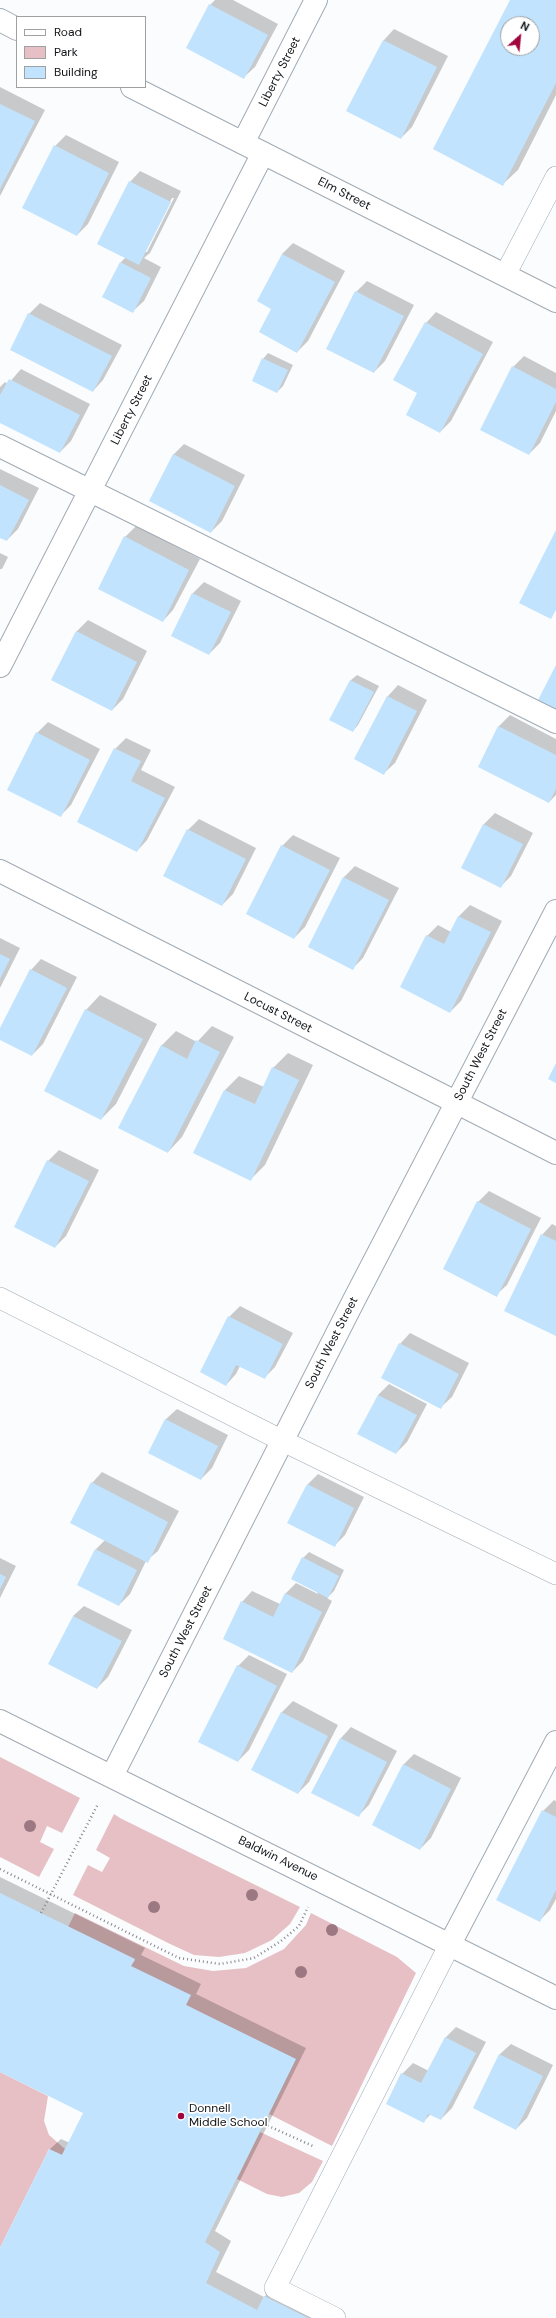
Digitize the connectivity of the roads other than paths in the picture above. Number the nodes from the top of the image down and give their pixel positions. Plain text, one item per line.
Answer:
1 (316, 0) edge
2 (0, 20) edge
3 (16, 28) edge
4 (134, 88) edge
5 (243, 143) junction
6 (263, 153) junction
7 (556, 177) edge
8 (505, 275) junction
9 (556, 301) edge
10 (0, 446) edge
11 (90, 492) junction
12 (0, 666) edge
13 (556, 722) edge
14 (0, 871) edge
15 (556, 911) edge
16 (456, 1104) junction
17 (556, 1153) edge
18 (0, 1298) edge
19 (283, 1441) junction
20 (556, 1574) edge
21 (0, 1721) edge
22 (556, 1742) edge
23 (112, 1776) junction
24 (450, 1944) junction
25 (556, 1998) edge
26 (335, 2318) edge

1 - 5 street, Liberty Street
2 - 3 street
4 - 5 street, Elm Street
5 - 6 street, Elm Street
6 - 8 street, Elm Street
6 - 11 street, Liberty Street
7 - 8 lane
8 - 9 street, Elm Street
10 - 11 street
11 - 12 street, Liberty Street
11 - 13 street
14 - 16 street, Locust Street
15 - 16 street, South West Street
16 - 17 street, Locust Street
16 - 19 street, South West Street
18 - 19 lane
19 - 20 lane
19 - 23 street, South West Street
21 - 23 street, Baldwin Avenue
22 - 24 street
23 - 24 street, Baldwin Avenue
24 - 25 street, Baldwin Avenue
24 - 26 lane

